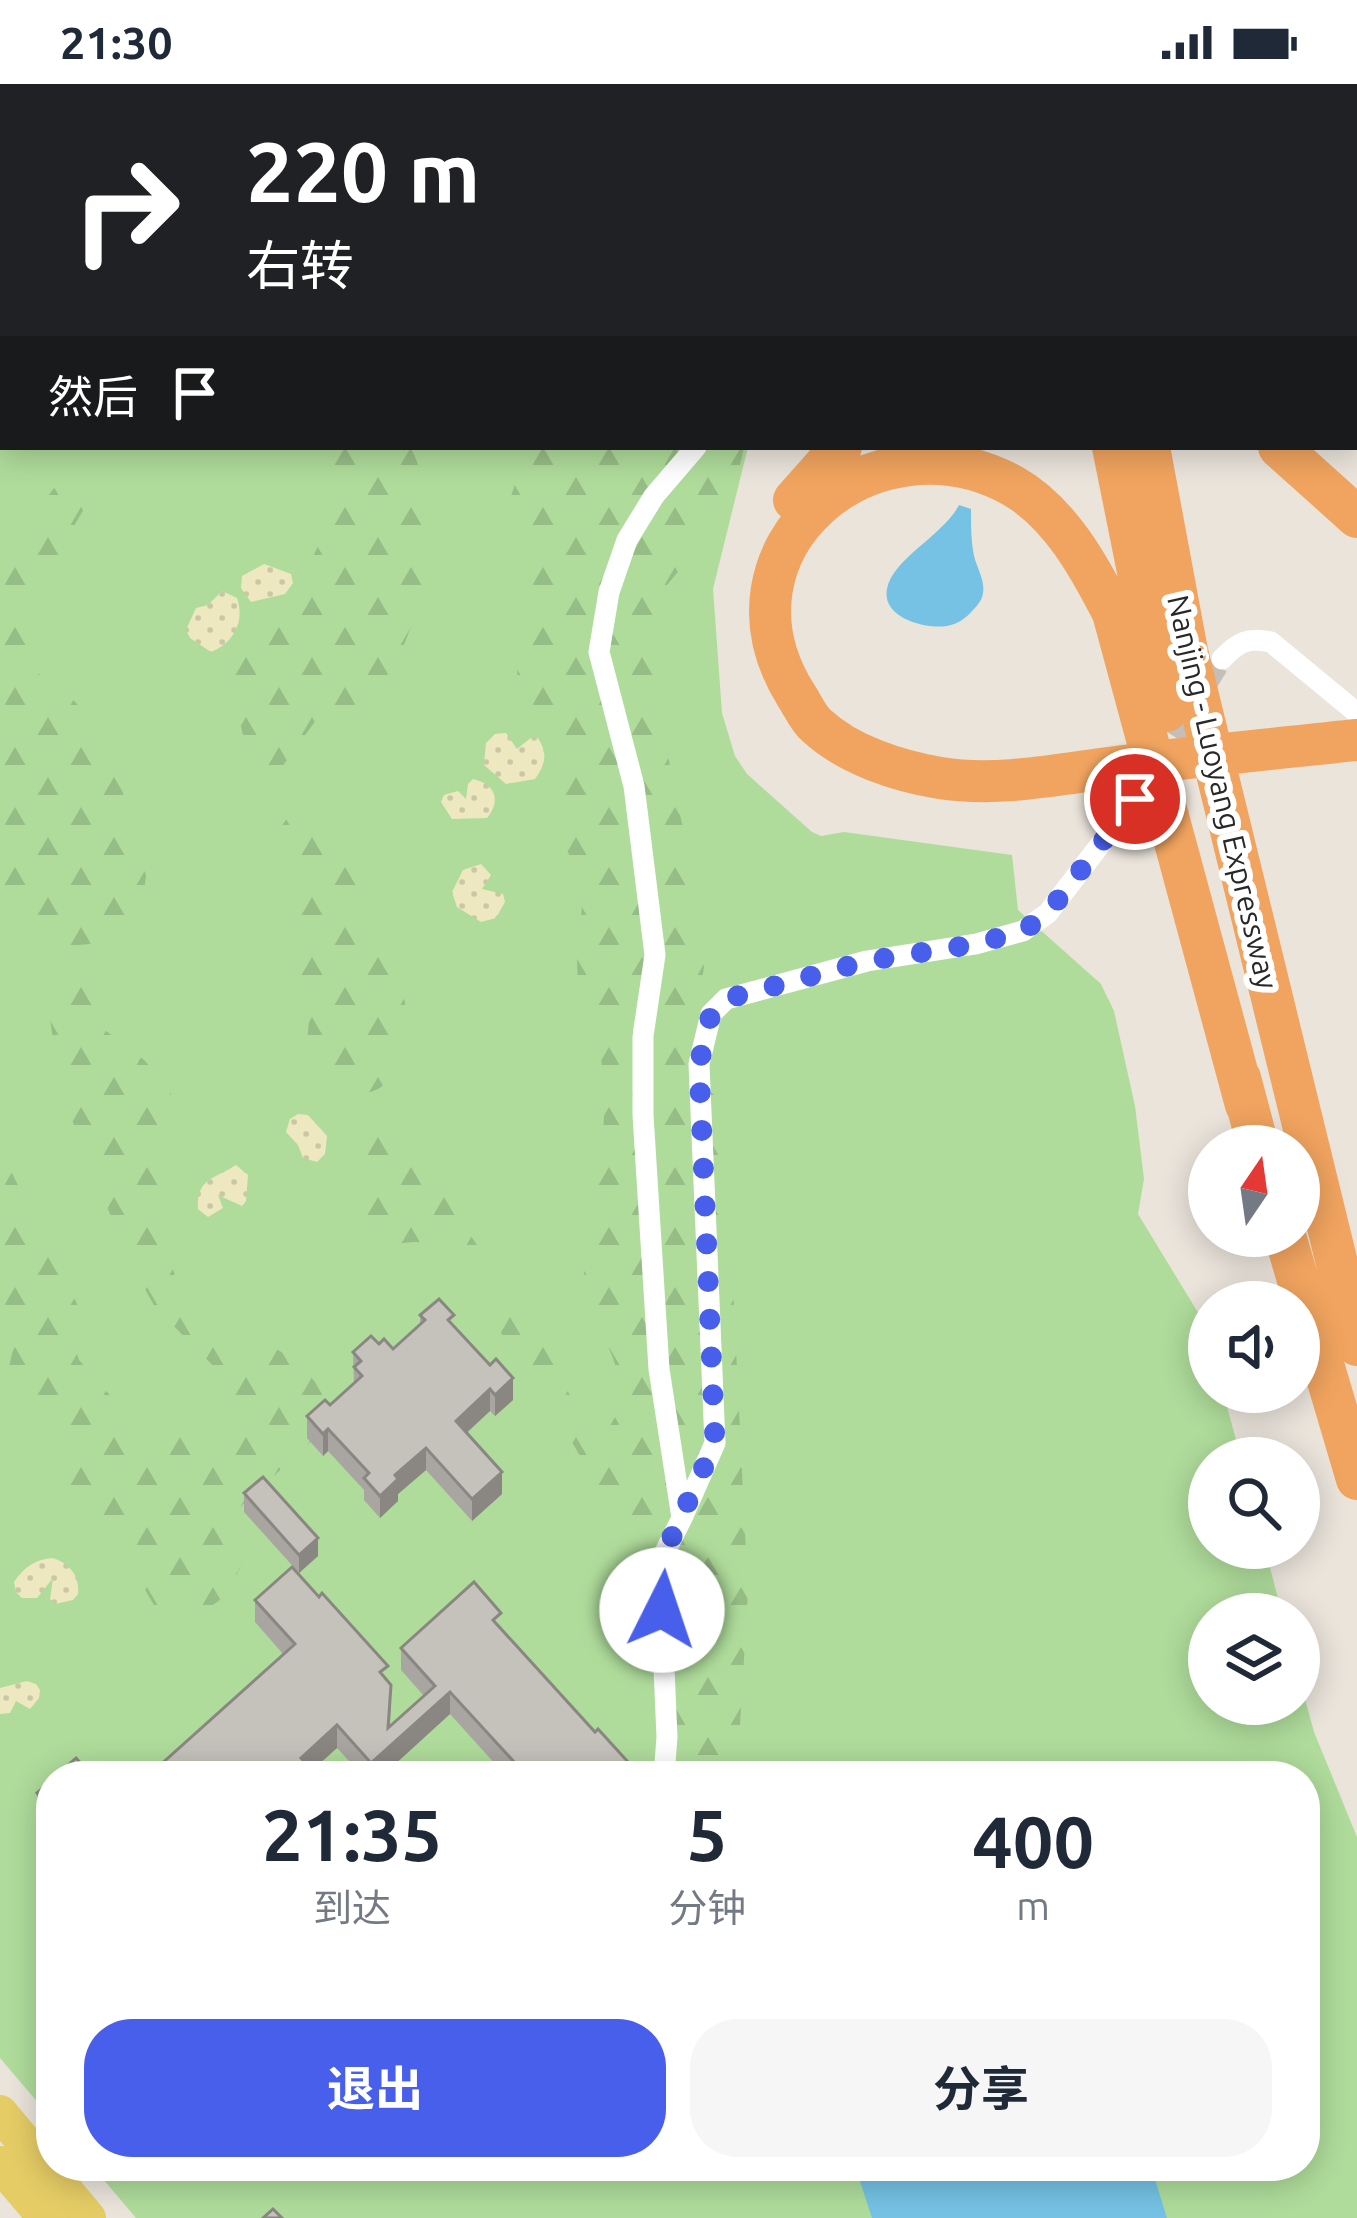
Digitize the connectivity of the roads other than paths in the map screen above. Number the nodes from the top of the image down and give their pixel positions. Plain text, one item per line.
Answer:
1 (693, 450) edge
2 (838, 450) edge
3 (1114, 450) edge
4 (1150, 450) edge
5 (1282, 450) edge
6 (1357, 517) edge
7 (1222, 659) tunnel mouth
8 (1357, 712) edge
9 (1357, 740) edge
10 (1357, 762) edge
11 (872, 772) junction
12 (1135, 799) dead end
13 (1246, 1105) junction
14 (1252, 1125) edge
15 (1291, 1257) edge
16 (1357, 1345) edge
17 (1357, 1479) edge
18 (682, 1518) junction
19 (665, 1761) edge
20 (0, 2113) edge
21 (36, 2156) edge
22 (0, 2164) edge
23 (57, 2181) edge
24 (46, 2218) edge
25 (88, 2218) edge

1 - 18 street
2 - 11 highway
3 - 13 highway, Nanjing - Luoyang Expressway
4 - 16 highway, Nanjing - Luoyang Expressway
5 - 6 highway
7 - 8 street
9 - 11 highway
10 - 11 highway
11 - 13 highway
12 - 18 street
13 - 14 highway, Nanjing - Luoyang Expressway
15 - 17 highway
18 - 19 street
20 - 21 main road
22 - 24 main road
23 - 25 main road

